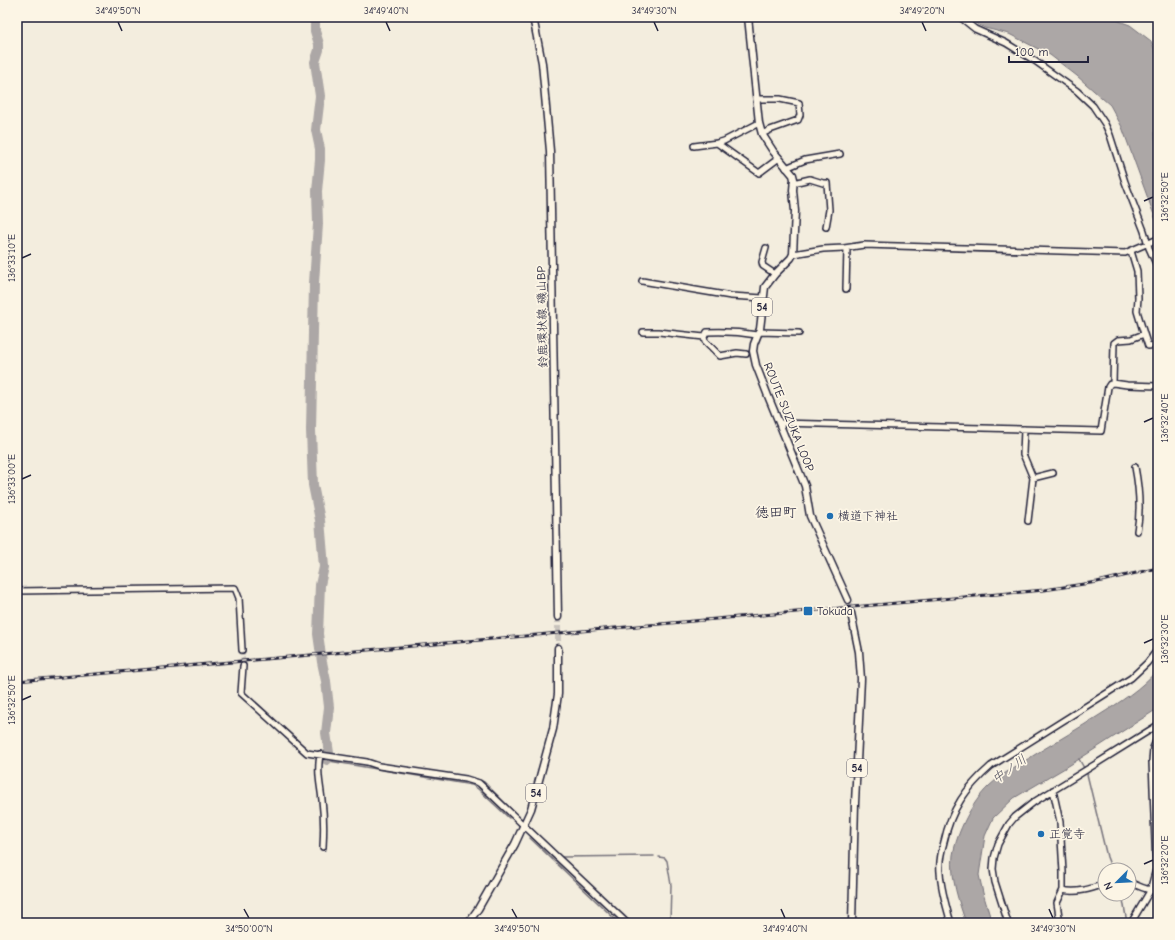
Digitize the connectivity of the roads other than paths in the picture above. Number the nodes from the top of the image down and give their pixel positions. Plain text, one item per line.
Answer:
1 (533, 17) edge
2 (748, 17) edge
3 (960, 17) edge
4 (973, 17) edge
5 (968, 23) junction
6 (756, 99) junction
7 (759, 124) junction
8 (762, 134) junction
9 (717, 143) junction
10 (694, 146) dead end
11 (840, 154) dead end
12 (779, 158) junction
13 (786, 168) junction
14 (793, 183) junction
15 (826, 227) dead end
16 (1158, 239) edge
17 (1149, 243) junction
18 (766, 248) dead end
19 (847, 248) junction
20 (1131, 251) junction
21 (793, 254) junction
22 (1158, 268) edge
23 (775, 274) junction
24 (642, 281) dead end
25 (846, 289) dead end
26 (763, 298) junction
27 (643, 332) dead end
28 (758, 333) junction
29 (799, 333) dead end
30 (1144, 334) junction
31 (704, 337) junction
32 (1158, 345) edge
33 (746, 354) dead end
34 (1113, 383) junction
35 (1158, 386) edge
36 (779, 423) junction
37 (1024, 429) junction
38 (1135, 466) dead end
39 (1053, 473) dead end
40 (1033, 478) junction
41 (1028, 521) dead end
42 (1137, 531) dead end
43 (17, 591) edge
44 (848, 600) tunnel mouth
45 (851, 613) tunnel mouth
46 (558, 617) tunnel mouth
47 (558, 648) tunnel mouth
48 (1158, 649) edge
49 (242, 650) tunnel mouth
50 (243, 666) tunnel mouth
51 (1158, 724) edge
52 (1158, 736) edge
53 (321, 754) junction
54 (1053, 790) junction
55 (524, 826) junction
56 (323, 847) dead end
57 (1137, 885) edge
58 (1097, 886) edge
59 (1063, 890) junction
60 (1150, 891) junction
61 (1158, 891) edge
62 (468, 923) edge
63 (627, 923) edge
64 (852, 923) edge
65 (952, 923) edge
66 (1008, 923) edge
67 (1060, 923) edge
68 (1131, 923) edge

1 - 46 main road, 鈴鹿環状線 磯山BP
2 - 6 main road
3 - 5 street
4 - 5 street
5 - 17 street
6 - 7 main road
6 - 8 street
7 - 8 main road
7 - 9 street
8 - 12 main road
9 - 10 street
9 - 12 street
11 - 13 street
12 - 13 main road
13 - 14 main road
14 - 15 street
14 - 21 main road
16 - 17 street
17 - 20 street
17 - 22 street
18 - 23 street
19 - 20 street
19 - 21 street
19 - 25 street
20 - 30 street
21 - 23 main road, ROUTE SUZUKA LOOP / 54
23 - 26 main road, ROUTE SUZUKA LOOP / 54
24 - 26 street
26 - 28 main road, ROUTE SUZUKA LOOP / 54
27 - 31 street
28 - 29 street
28 - 31 street
28 - 36 main road, ROUTE SUZUKA LOOP / 54
30 - 32 street
30 - 34 street
31 - 33 street
34 - 35 street
34 - 37 street
36 - 37 street
36 - 44 main road, ROUTE SUZUKA LOOP / 54
37 - 40 street
38 - 42 street
39 - 40 street
40 - 41 street
43 - 49 street
45 - 64 main road, 54
47 - 55 main road, 54
48 - 65 street
50 - 53 street
51 - 54 street
52 - 60 street
53 - 55 street
53 - 56 street
54 - 59 street
54 - 66 street
55 - 62 main road, 54
55 - 63 street
57 - 60 street
58 - 59 street
59 - 67 street
60 - 61 street
60 - 68 street

